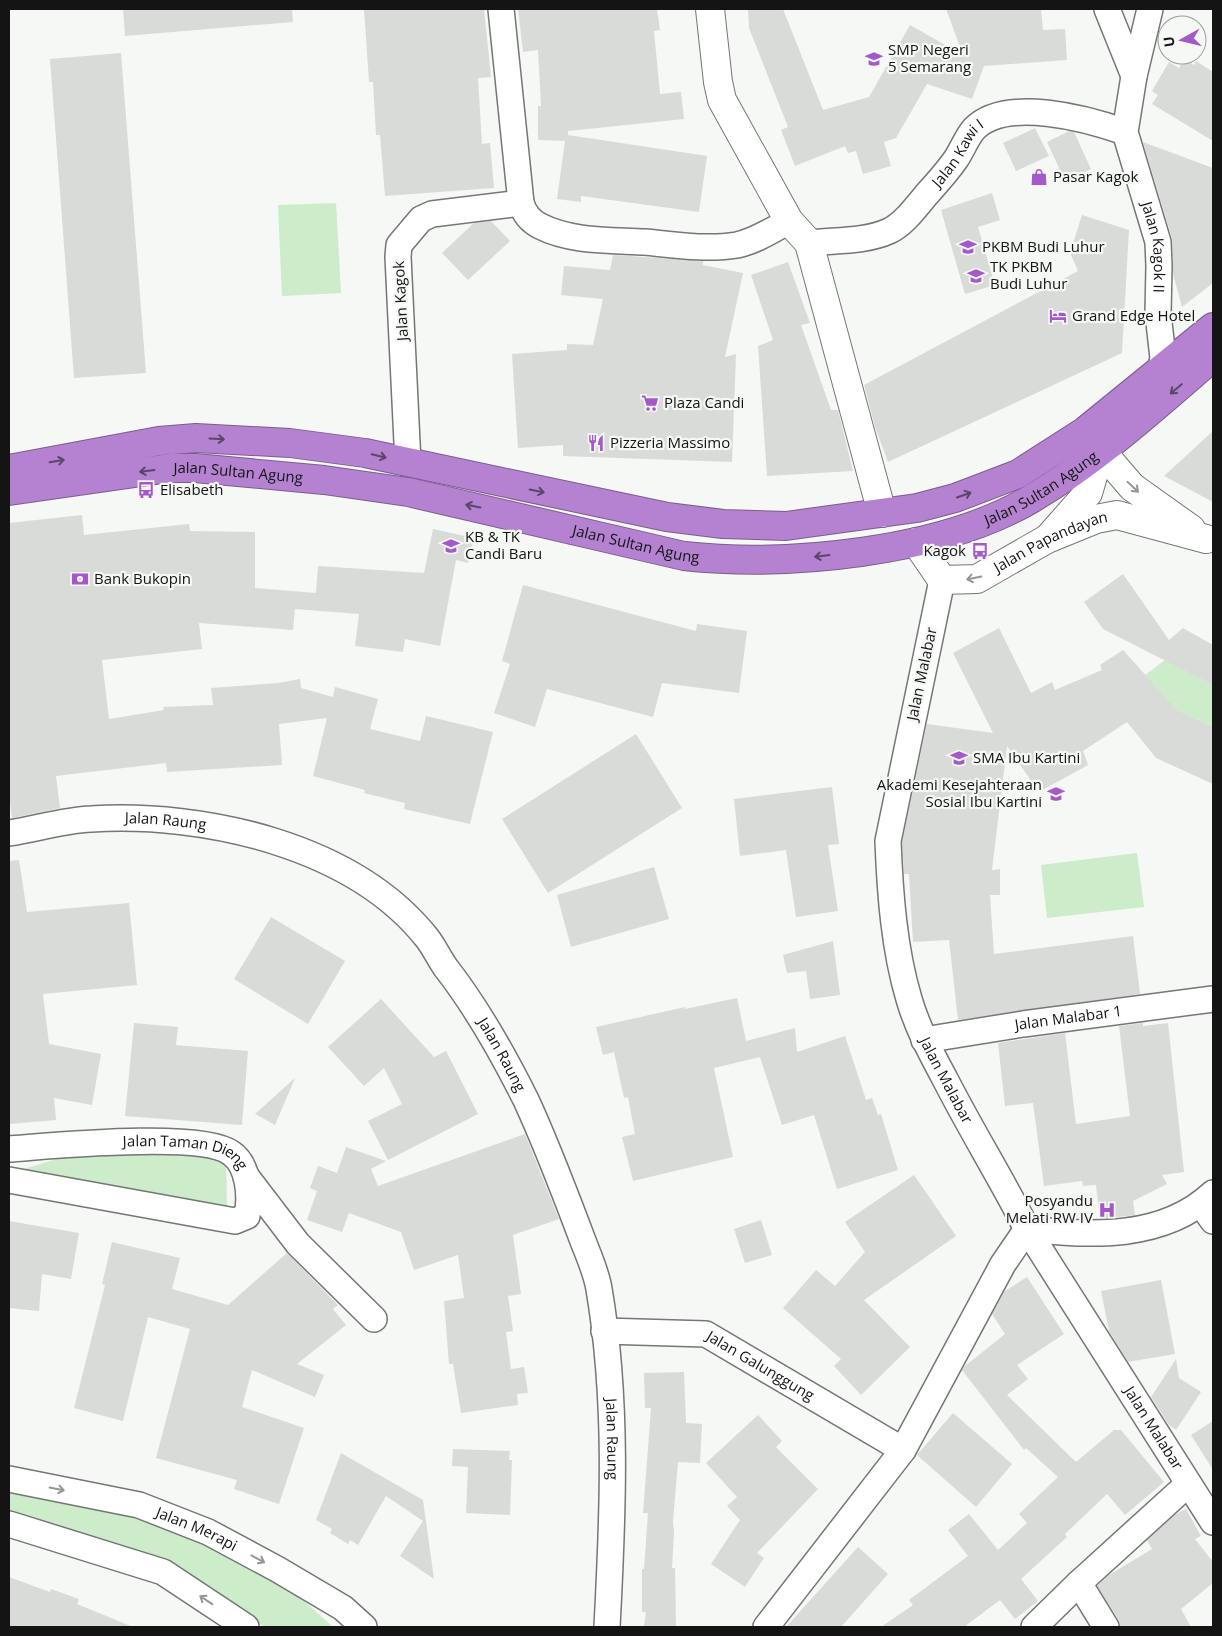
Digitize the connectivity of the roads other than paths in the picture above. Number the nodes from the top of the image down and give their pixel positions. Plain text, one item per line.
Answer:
1 (501, 9) edge
2 (710, 9) edge
3 (1106, 9) edge
4 (1150, 9) edge
5 (1134, 76) junction
6 (1124, 132) junction
7 (521, 203) junction
8 (789, 221) junction
9 (810, 242) junction
10 (1213, 327) edge
11 (1213, 357) edge
12 (1160, 371) junction
13 (1092, 442) junction
14 (1054, 451) junction
15 (408, 463) junction
16 (9, 469) edge
17 (1068, 476) junction
18 (9, 491) edge
19 (882, 513) junction
20 (1047, 539) junction
21 (1210, 541) edge
22 (916, 542) junction
23 (942, 580) junction
24 (9, 833) edge
25 (1213, 999) edge
26 (924, 1040) junction
27 (9, 1149) edge
28 (244, 1174) junction
29 (9, 1180) edge
30 (1209, 1206) edge
31 (1027, 1229) junction
32 (374, 1319) dead end
33 (604, 1331) junction
34 (903, 1450) junction
35 (9, 1479) edge
36 (1188, 1484) junction
37 (1213, 1522) edge
38 (9, 1524) edge
39 (1079, 1583) junction
40 (246, 1627) edge
41 (364, 1627) edge
42 (607, 1627) edge
43 (766, 1627) edge
44 (1034, 1627) edge
45 (1106, 1627) edge

1 - 7 street
2 - 8 main road
3 - 5 street
4 - 5 street, Jalan Kagok II
5 - 6 street, Jalan Kagok II
6 - 9 street, Jalan Kawi I
6 - 12 street, Jalan Kagok II
7 - 8 street
7 - 15 street, Jalan Kagok
8 - 9 main road
9 - 19 main road
10 - 12 highway, Jalan Sultan Agung
11 -> 13 highway, Jalan Sultan Agung
12 - 13 highway, Jalan Sultan Agung
13 - 14 highway, Jalan Sultan Agung
13 - 17 highway, Jalan Sultan Agung
13 - 20 main road
13 -> 21 main road, Jalan Papandayan
14 - 17 main road
19 -> 14 highway, Jalan Sultan Agung
16 -> 15 highway, Jalan Sultan Agung
15 -> 19 highway, Jalan Sultan Agung
17 - 22 highway, Jalan Sultan Agung
22 -> 18 highway, Jalan Sultan Agung
20 - 21 main road, Jalan Papandayan
20 -> 23 main road, Jalan Papandayan
22 - 23 main road
23 - 26 street, Jalan Malabar
24 - 33 street, Jalan Raung
25 - 26 street, Jalan Malabar 1
26 - 31 street, Jalan Malabar
27 - 28 street, Jalan Taman Dieng
28 - 29 street, Jalan Taman Dieng
28 - 32 street
30 - 31 street
31 - 34 street
31 - 36 street, Jalan Malabar
33 - 34 street, Jalan Galunggung
33 - 42 street, Jalan Raung
34 - 43 street
35 -> 41 street, Jalan Merapi
36 - 37 street, Jalan Malabar
36 - 39 street
40 -> 38 street
39 - 44 street
39 - 45 street

